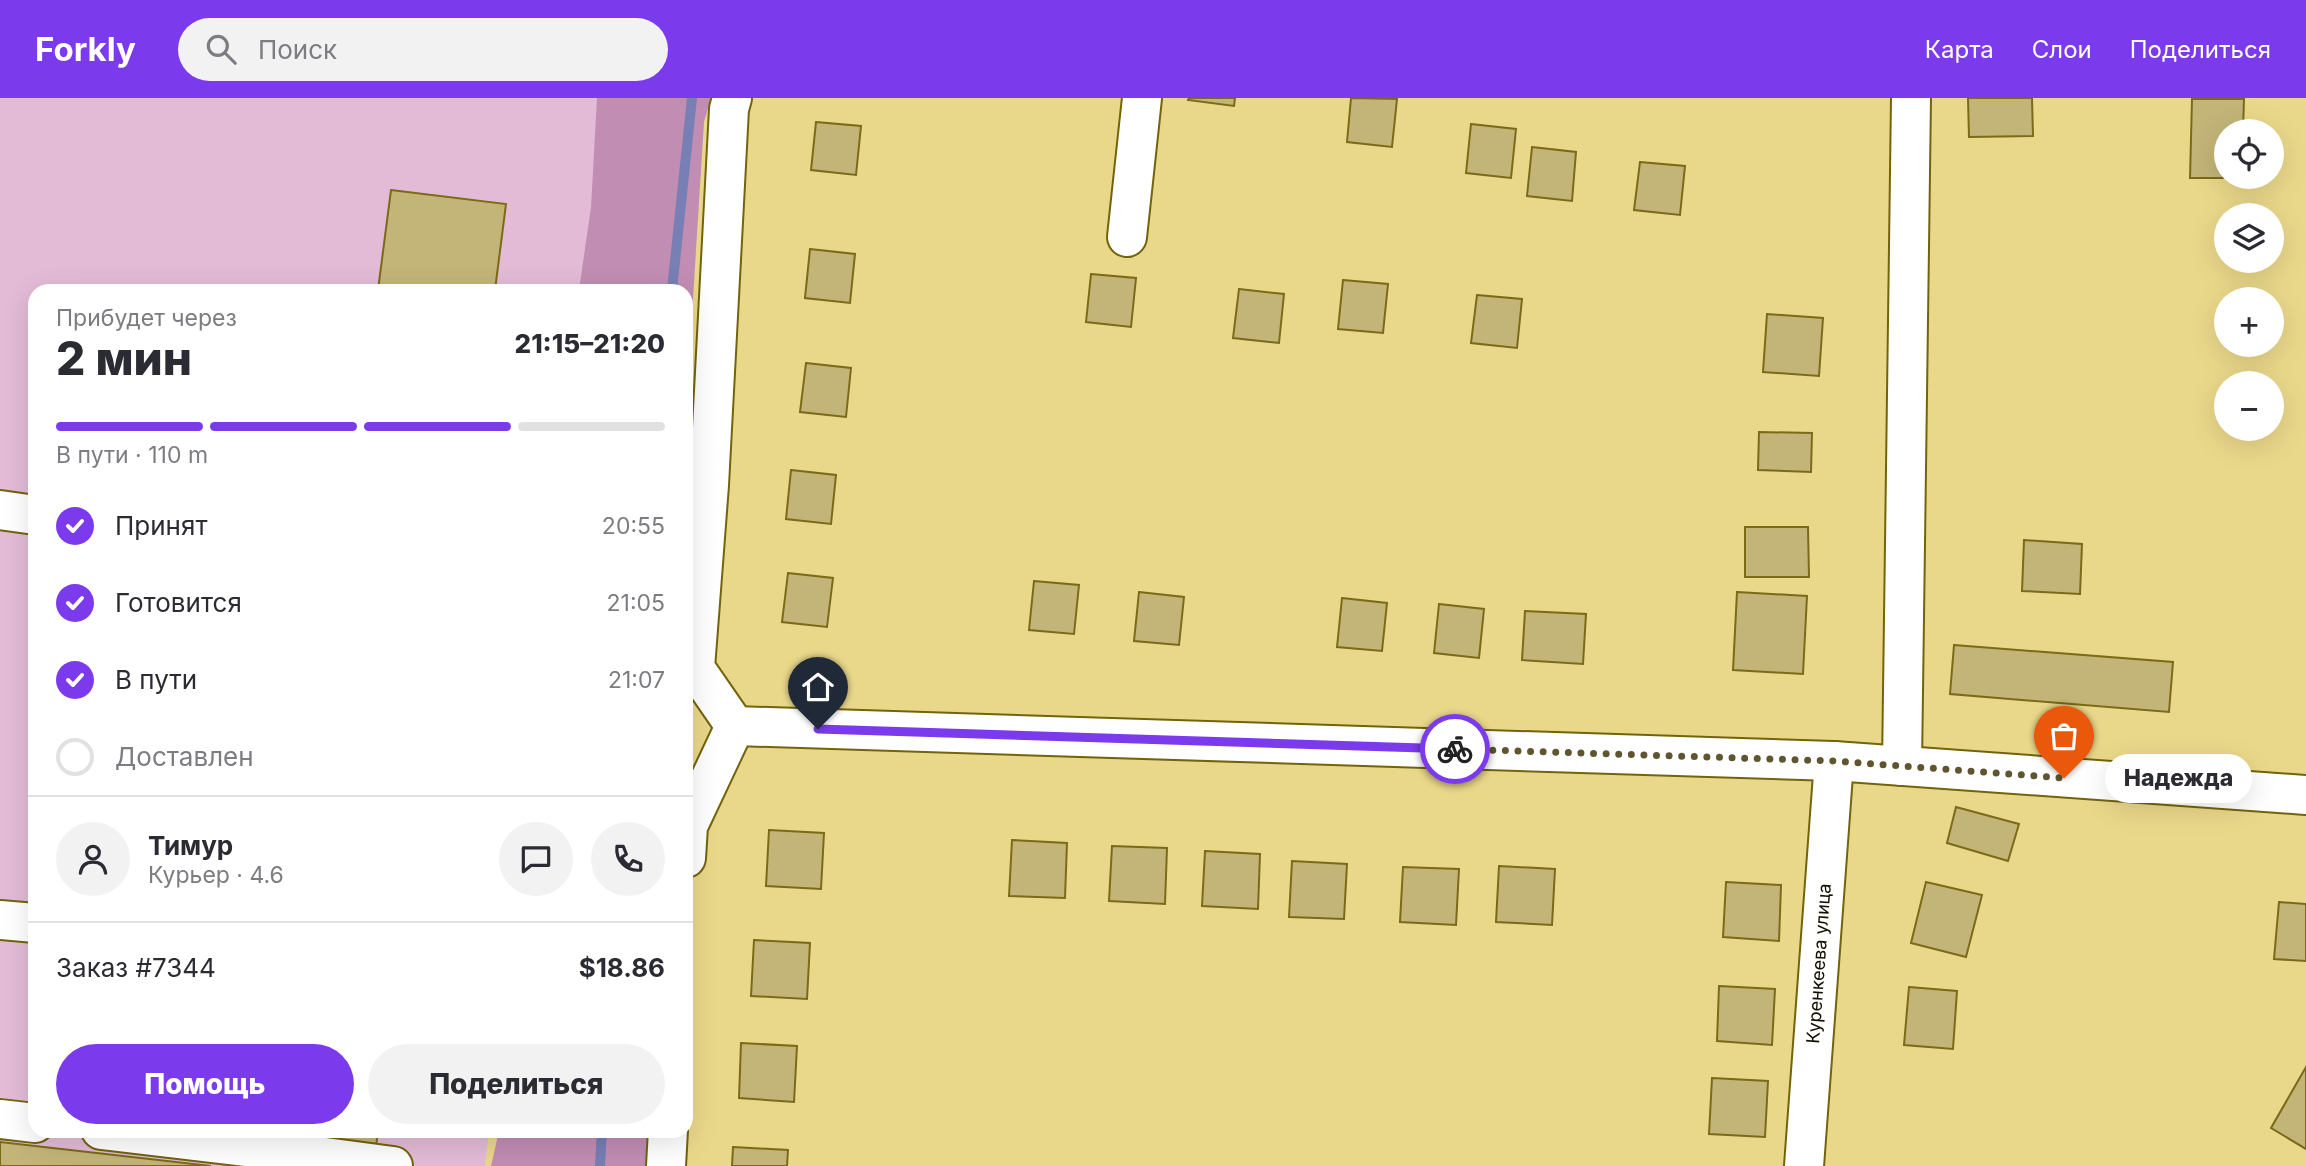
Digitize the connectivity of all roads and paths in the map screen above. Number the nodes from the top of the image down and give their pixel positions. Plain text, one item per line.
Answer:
1 (732, 98) edge
2 (1142, 98) edge
3 (1910, 98) edge
4 (1127, 237) dead end
5 (0, 510) edge
6 (28, 514) edge
7 (693, 645) edge
8 (693, 668) edge
9 (735, 726) junction
10 (1834, 761) junction
11 (1902, 766) junction
12 (2306, 795) edge
13 (693, 815) edge
14 (0, 919) edge
15 (28, 922) edge
16 (0, 1119) edge
17 (28, 1122) edge
18 (232, 1138) edge
19 (668, 1138) edge
20 (281, 1141) edge
21 (393, 1166) edge
22 (666, 1166) edge
23 (1804, 1166) edge

1 - 7 street
2 - 4 street
3 - 11 street
5 - 6 street
8 - 9 street
9 - 10 street
9 - 13 street
10 - 11 street
10 - 23 street, Куренкеева улица
11 - 12 street
14 - 15 street
16 - 17 street
18 - 20 street
19 - 22 street
20 - 21 street

